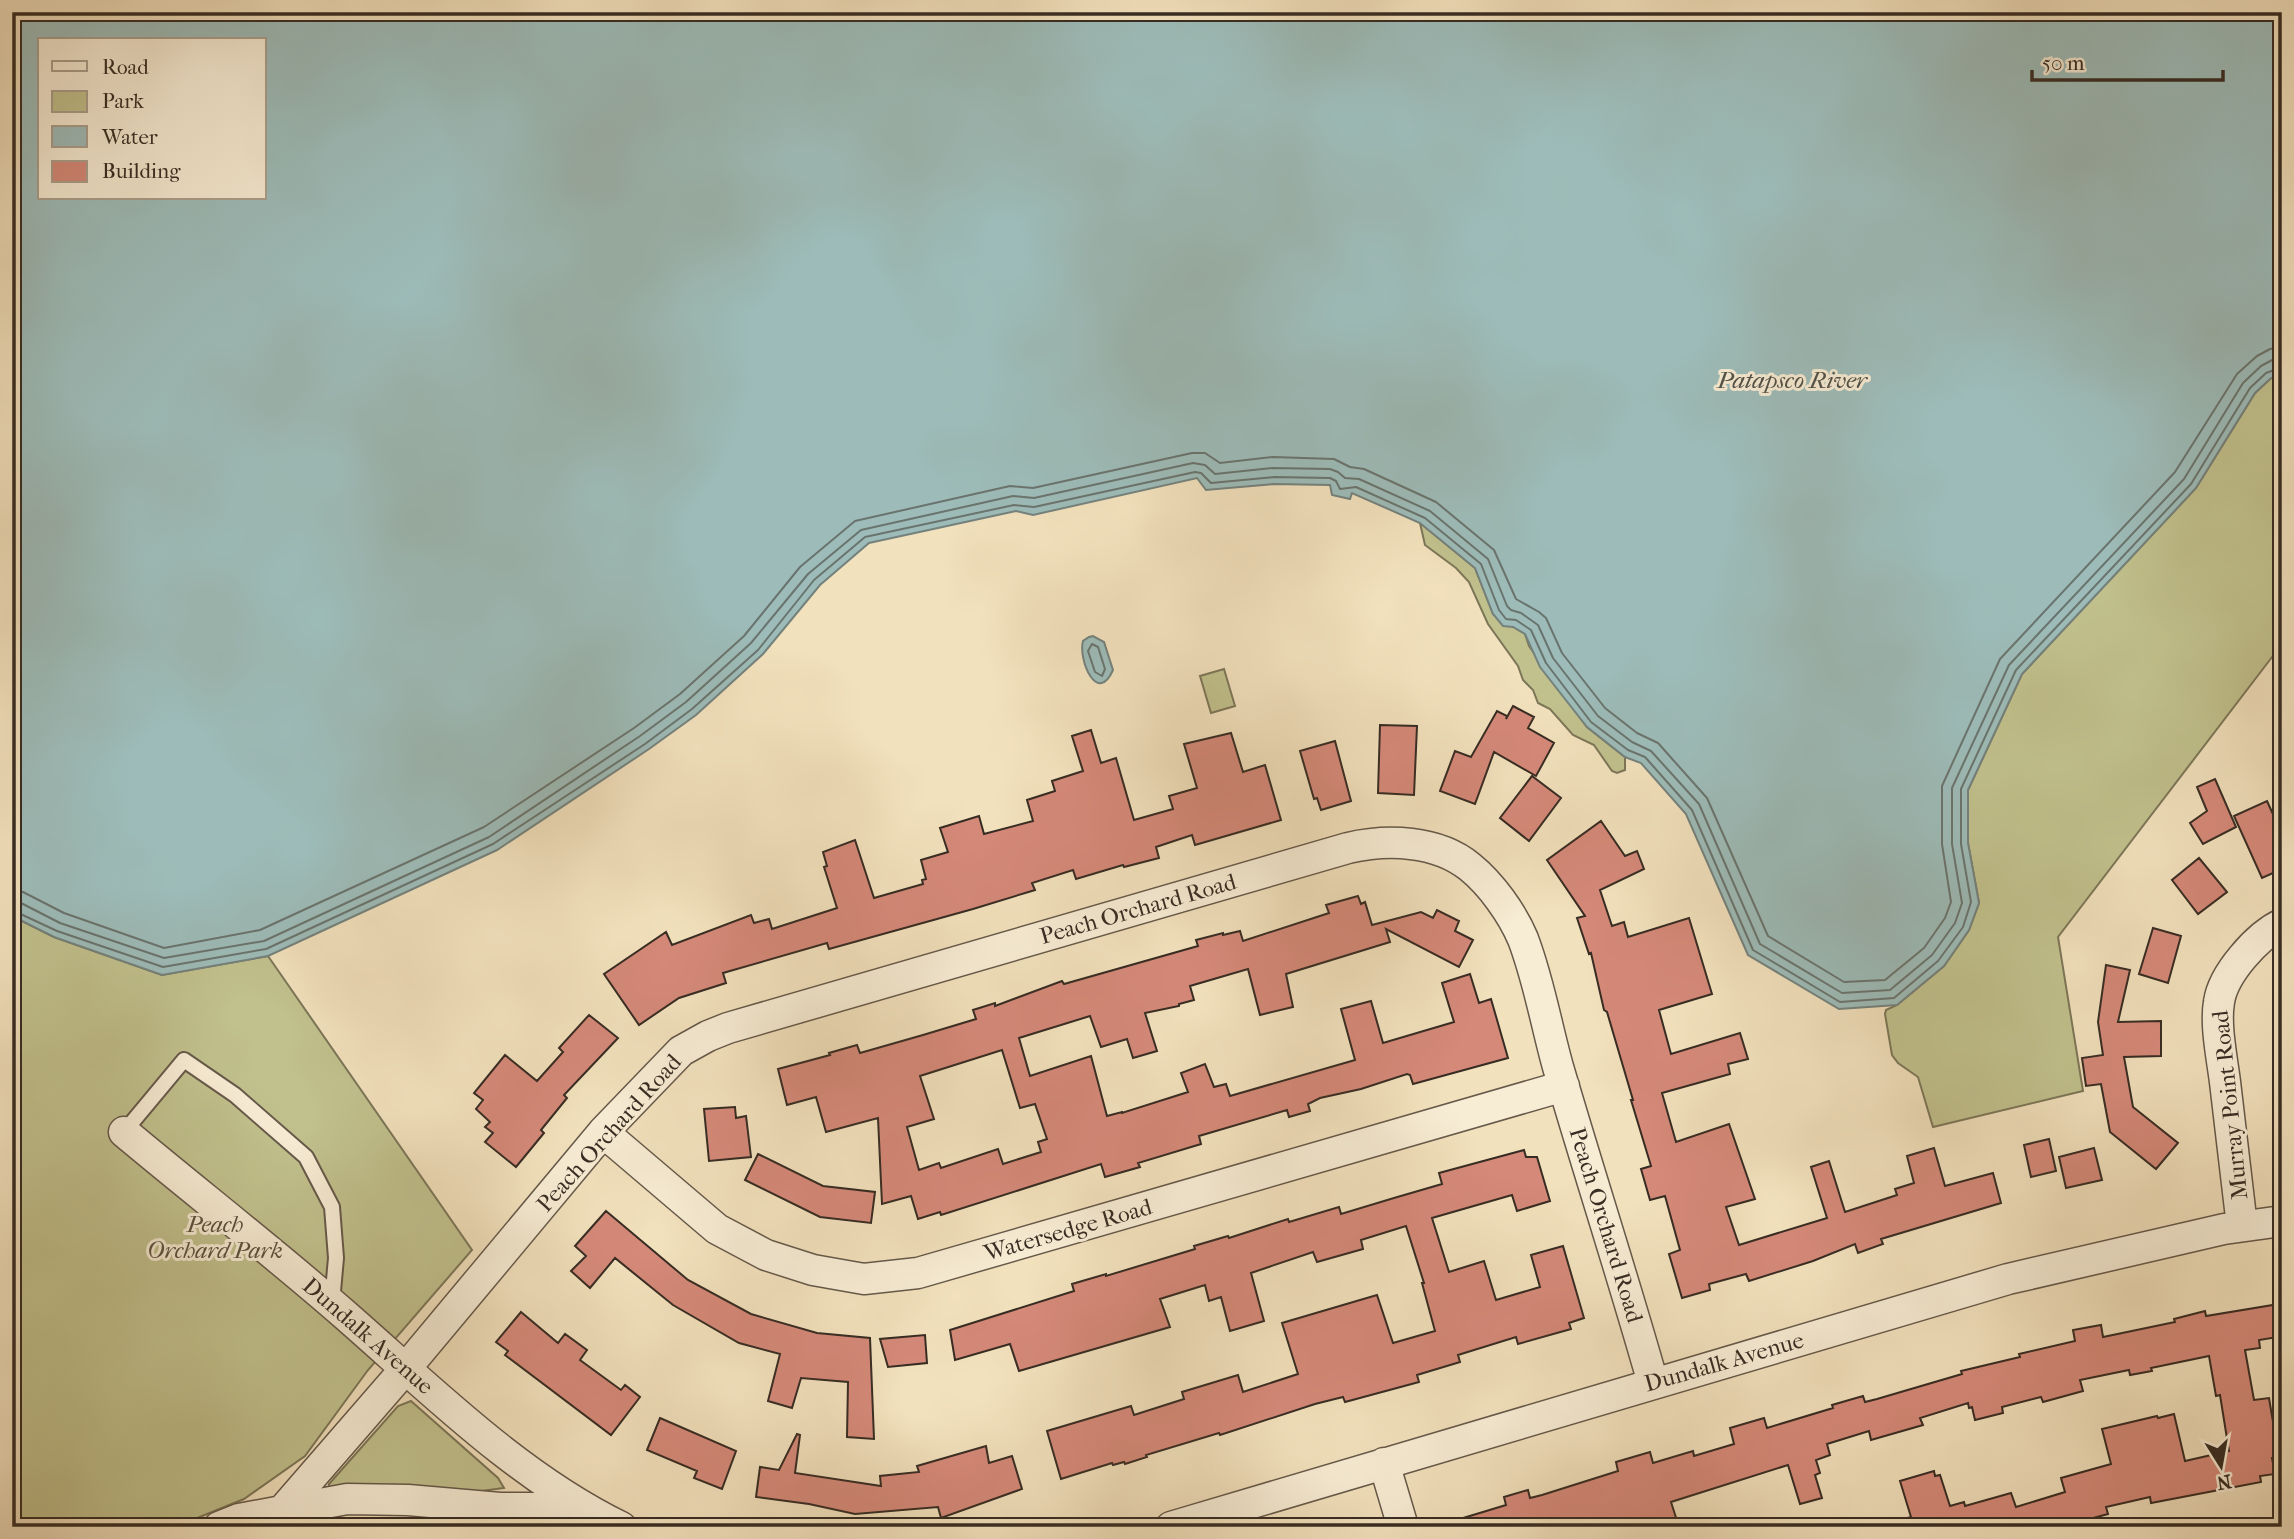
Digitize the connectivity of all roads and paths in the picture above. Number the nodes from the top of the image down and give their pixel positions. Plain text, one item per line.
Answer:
1 (2282, 924) edge
2 (1564, 1086) junction
3 (124, 1132) joint
4 (603, 1132) junction
5 (2282, 1221) edge
6 (2242, 1226) junction
7 (332, 1304) junction
8 (406, 1368) junction
9 (1653, 1383) junction
10 (1384, 1463) junction
11 (582, 1508) junction
12 (282, 1511) junction
13 (219, 1527) edge
14 (621, 1527) edge
15 (1171, 1527) edge
16 (1404, 1527) edge

1 - 6 street, Murray Point Road
2 - 4 street, Watersedge Road
2 - 4 street, Peach Orchard Road
2 - 9 street, Peach Orchard Road
3 - 7 street, Dundalk Avenue
3 - 7 lane
4 - 8 street, Peach Orchard Road
5 - 6 street, Dundalk Avenue
6 - 9 street, Dundalk Avenue
7 - 8 street, Dundalk Avenue
8 - 11 street, Dundalk Avenue
8 - 12 street, Peach Orchard Road
9 - 10 street, Dundalk Avenue
10 - 15 street, Dundalk Avenue
10 - 16 street
11 - 12 street
11 - 14 street, Dundalk Avenue
12 - 13 street

